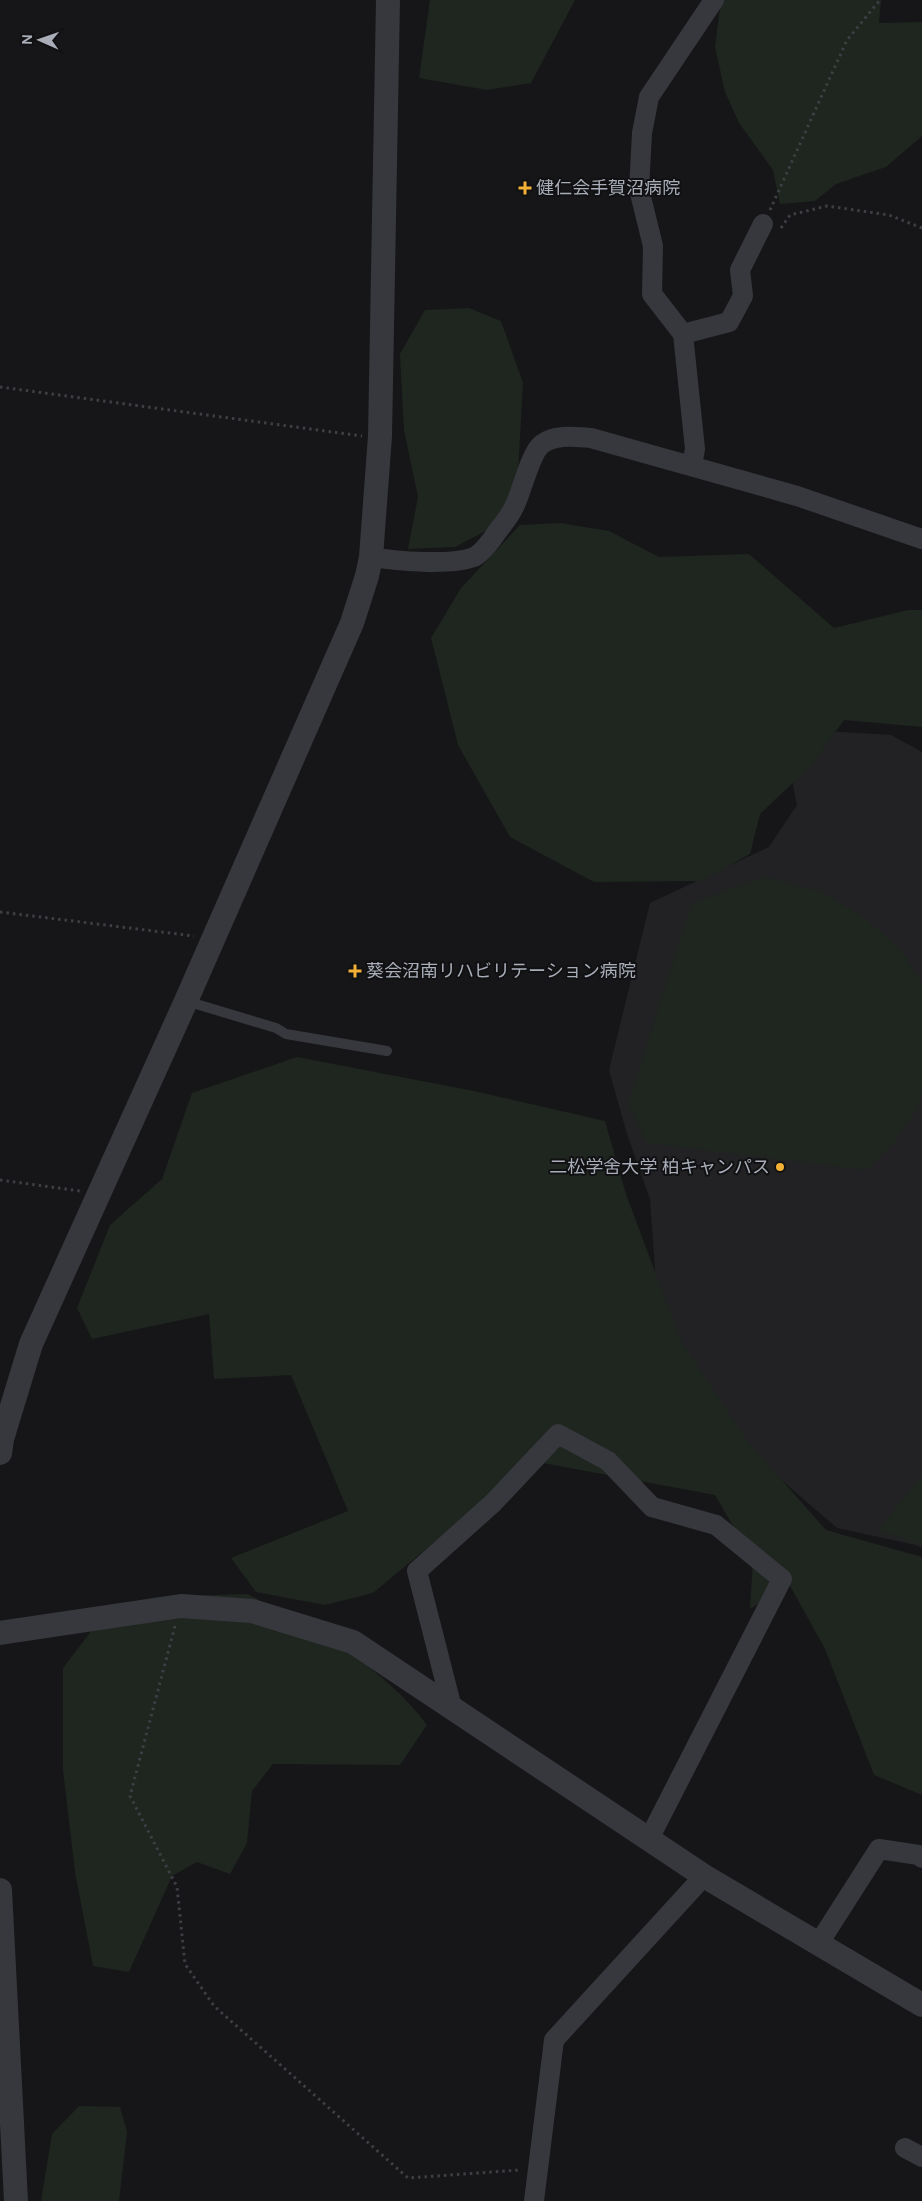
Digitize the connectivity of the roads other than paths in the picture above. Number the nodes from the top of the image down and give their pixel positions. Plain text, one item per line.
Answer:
1 (388, 0) edge
2 (714, 0) edge
3 (771, 228) road end
4 (683, 334) junction
5 (692, 465) junction
6 (922, 539) edge
7 (371, 557) junction
8 (186, 1002) junction
9 (388, 1051) dead end
10 (0, 1453) edge
11 (0, 1633) edge
12 (452, 1708) junction
13 (649, 1839) junction
14 (922, 1858) edge
15 (704, 1876) junction
16 (0, 1890) edge
17 (819, 1944) junction
18 (922, 2005) edge
19 (16, 2201) edge
20 (534, 2201) edge

1 - 7 street
2 - 4 street
3 - 4 street
4 - 5 street
5 - 6 street
5 - 7 street
7 - 8 street
8 - 9 lane
8 - 10 street
11 - 12 street
12 - 13 street
12 - 13 street
13 - 15 street
14 - 17 street
15 - 17 street
15 - 20 street
16 - 19 street
17 - 18 street

